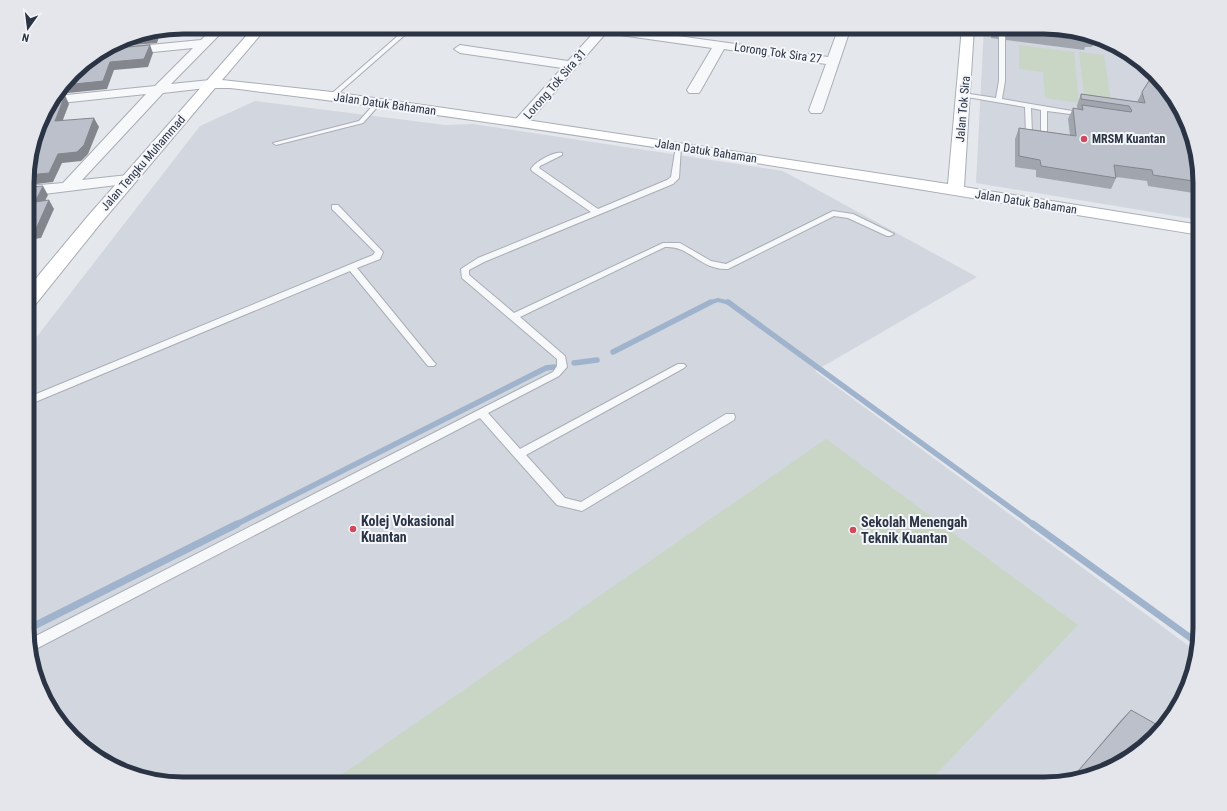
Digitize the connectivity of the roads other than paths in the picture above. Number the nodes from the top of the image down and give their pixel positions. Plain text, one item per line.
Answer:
1 (214, 34) edge
2 (255, 34) edge
3 (403, 34) edge
4 (599, 34) edge
5 (645, 34) edge
6 (843, 34) edge
7 (968, 34) edge
8 (1002, 34) edge
9 (206, 43) junction
10 (720, 45) junction
11 (460, 49) dead end
12 (112, 52) edge
13 (833, 61) junction
14 (571, 65) junction
15 (210, 84) junction
16 (159, 89) junction
17 (694, 90) dead end
18 (289, 91) junction
19 (964, 95) junction
20 (332, 96) junction
21 (60, 99) edge
22 (1000, 99) junction
23 (378, 103) junction
24 (1028, 106) junction
25 (1044, 109) junction
26 (816, 110) dead end
27 (1094, 116) edge
28 (179, 121) junction
29 (520, 123) junction
30 (276, 143) dead end
31 (678, 147) junction
32 (560, 154) dead end
33 (128, 180) junction
34 (67, 187) junction
35 (34, 190) edge
36 (956, 191) junction
37 (335, 207) dead end
38 (597, 212) junction
39 (1193, 229) edge
40 (890, 234) dead end
41 (352, 268) junction
42 (34, 293) edge
43 (513, 317) junction
44 (431, 364) dead end
45 (681, 366) dead end
46 (34, 399) edge
47 (481, 412) junction
48 (730, 417) dead end
49 (518, 455) junction
50 (35, 645) edge

1 - 9 street
2 - 15 street, Jalan Tengku Muhammad
3 - 20 lane
4 - 14 street, Lorong Tok Sira 31
5 - 10 street, Lorong Tok Sira 27
6 - 13 street
7 - 19 street, Jalan Tok Sira
8 - 22 lane
9 - 12 street
9 - 16 street
10 - 13 street, Lorong Tok Sira 27
10 - 17 street
11 - 14 street
13 - 26 street
14 - 29 street, Lorong Tok Sira 31
15 - 16 street
15 - 18 street, Jalan Datuk Bahaman
15 - 28 street, Jalan Tengku Muhammad
16 - 21 street
16 - 34 street
18 - 20 street, Jalan Datuk Bahaman
18 - 28 street
19 - 22 lane
19 - 36 street, Jalan Tok Sira
20 - 23 street, Jalan Datuk Bahaman
22 - 24 lane
23 - 29 street, Jalan Datuk Bahaman
23 - 30 lane
24 - 25 lane
24 - 25 lane
25 - 27 lane
28 - 33 street, Jalan Tengku Muhammad
29 - 31 street, Jalan Datuk Bahaman
31 - 36 street, Jalan Datuk Bahaman
31 - 38 lane
32 - 38 lane
33 - 34 street
33 - 42 street, Jalan Tengku Muhammad
34 - 35 street
36 - 39 street, Jalan Datuk Bahaman
37 - 41 lane
38 - 43 lane
40 - 43 lane
41 - 44 lane
41 - 46 lane
43 - 47 lane
45 - 49 lane
47 - 49 lane
47 - 50 lane
48 - 49 lane

